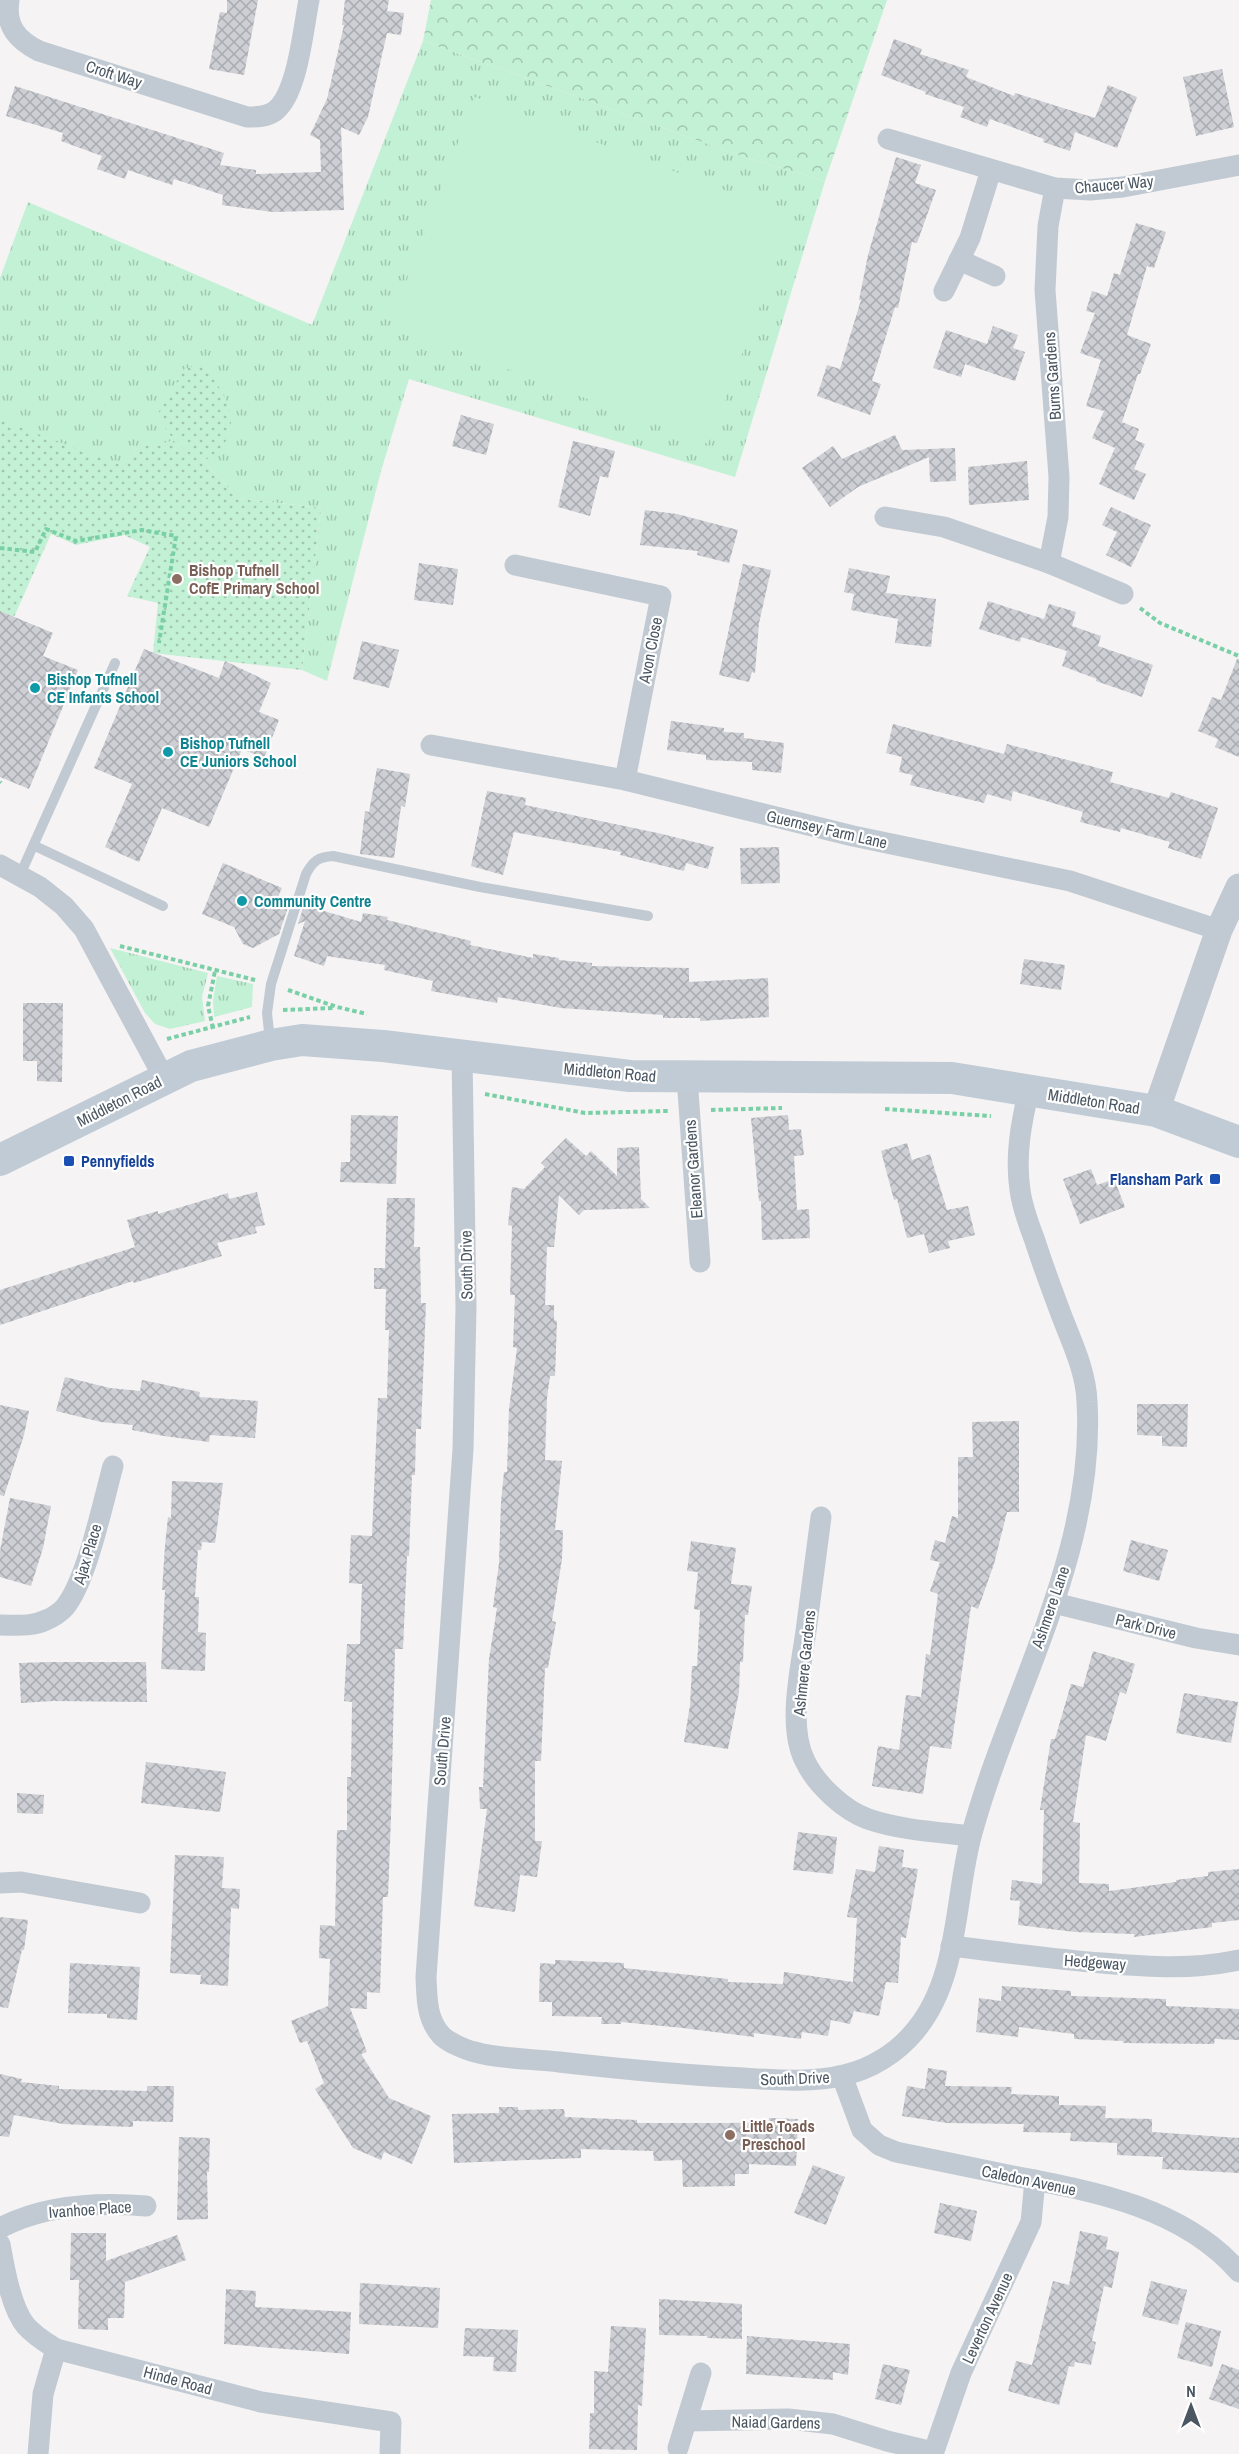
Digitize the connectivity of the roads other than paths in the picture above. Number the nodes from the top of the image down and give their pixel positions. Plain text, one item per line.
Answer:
1 (309, 0) edge
2 (8, 2) edge
3 (888, 139) dead end
4 (1239, 165) edge
5 (991, 170) junction
6 (1055, 188) junction
7 (959, 260) junction
8 (995, 276) dead end
9 (944, 291) dead end
10 (885, 517) dead end
11 (1049, 563) junction
12 (515, 565) dead end
13 (1123, 594) road end
14 (116, 663) dead end
15 (431, 745) dead end
16 (625, 780) junction
17 (35, 846) junction
18 (0, 865) edge
19 (20, 875) junction
20 (1239, 886) edge
21 (163, 906) dead end
22 (648, 916) dead end
23 (1219, 930) junction
24 (270, 1045) junction
25 (462, 1056) junction
26 (687, 1077) junction
27 (164, 1078) junction
28 (1029, 1090) junction
29 (1156, 1111) junction
30 (1239, 1142) edge
31 (0, 1160) edge
32 (700, 1262) dead end
33 (113, 1466) dead end
34 (821, 1517) dead end
35 (1054, 1603) junction
36 (0, 1625) edge
37 (1239, 1645) edge
38 (971, 1836) junction
39 (0, 1883) edge
40 (140, 1903) dead end
41 (951, 1946) junction
42 (1239, 1960) edge
43 (842, 2076) junction
44 (1035, 2180) junction
45 (146, 2206) dead end
46 (0, 2228) edge
47 (0, 2244) edge
48 (1239, 2272) edge
49 (56, 2349) junction
50 (702, 2373) dead end
51 (687, 2421) junction
52 (678, 2448) dead end
53 (933, 2453) edge
54 (38, 2454) edge
55 (390, 2454) edge

1 - 2 street, Croft Way
3 - 5 street, Chaucer Way
4 - 6 street, Chaucer Way
5 - 6 street, Chaucer Way
5 - 7 street
6 - 11 street, Burns Gardens
7 - 8 street
7 - 9 street
10 - 11 street
11 - 13 street
12 - 16 street, Avon Close
14 - 17 lane
15 - 16 street, Guernsey Farm Lane
16 - 23 street, Guernsey Farm Lane
17 - 19 lane
17 - 21 lane
18 - 19 street
19 - 27 street
20 - 23 street
22 - 24 lane
23 - 29 street
24 - 25 main road, Middleton Road
24 - 27 main road, Middleton Road
25 - 26 main road, Middleton Road
25 - 43 street, South Drive
26 - 28 main road, Middleton Road
26 - 32 street, Eleanor Gardens
27 - 31 main road, Middleton Road
28 - 29 main road, Middleton Road
28 - 35 street, Ashmere Lane
29 - 30 main road, Middleton Road
33 - 36 street, Ajax Place
34 - 38 street, Ashmere Gardens
35 - 37 street, Park Drive
35 - 38 street, Ashmere Lane
38 - 41 street, Ashmere Lane
39 - 40 street
41 - 42 street, Hedgeway
41 - 43 street, Ashmere Lane
43 - 44 street, Caledon Avenue
44 - 48 street, Caledon Avenue
44 - 53 street, Leverton Avenue
45 - 46 street, Ivanhoe Place
47 - 49 street, Hinde Road
49 - 54 street
49 - 55 street, Hinde Road
50 - 51 street
51 - 52 street
51 - 53 street, Naiad Gardens

